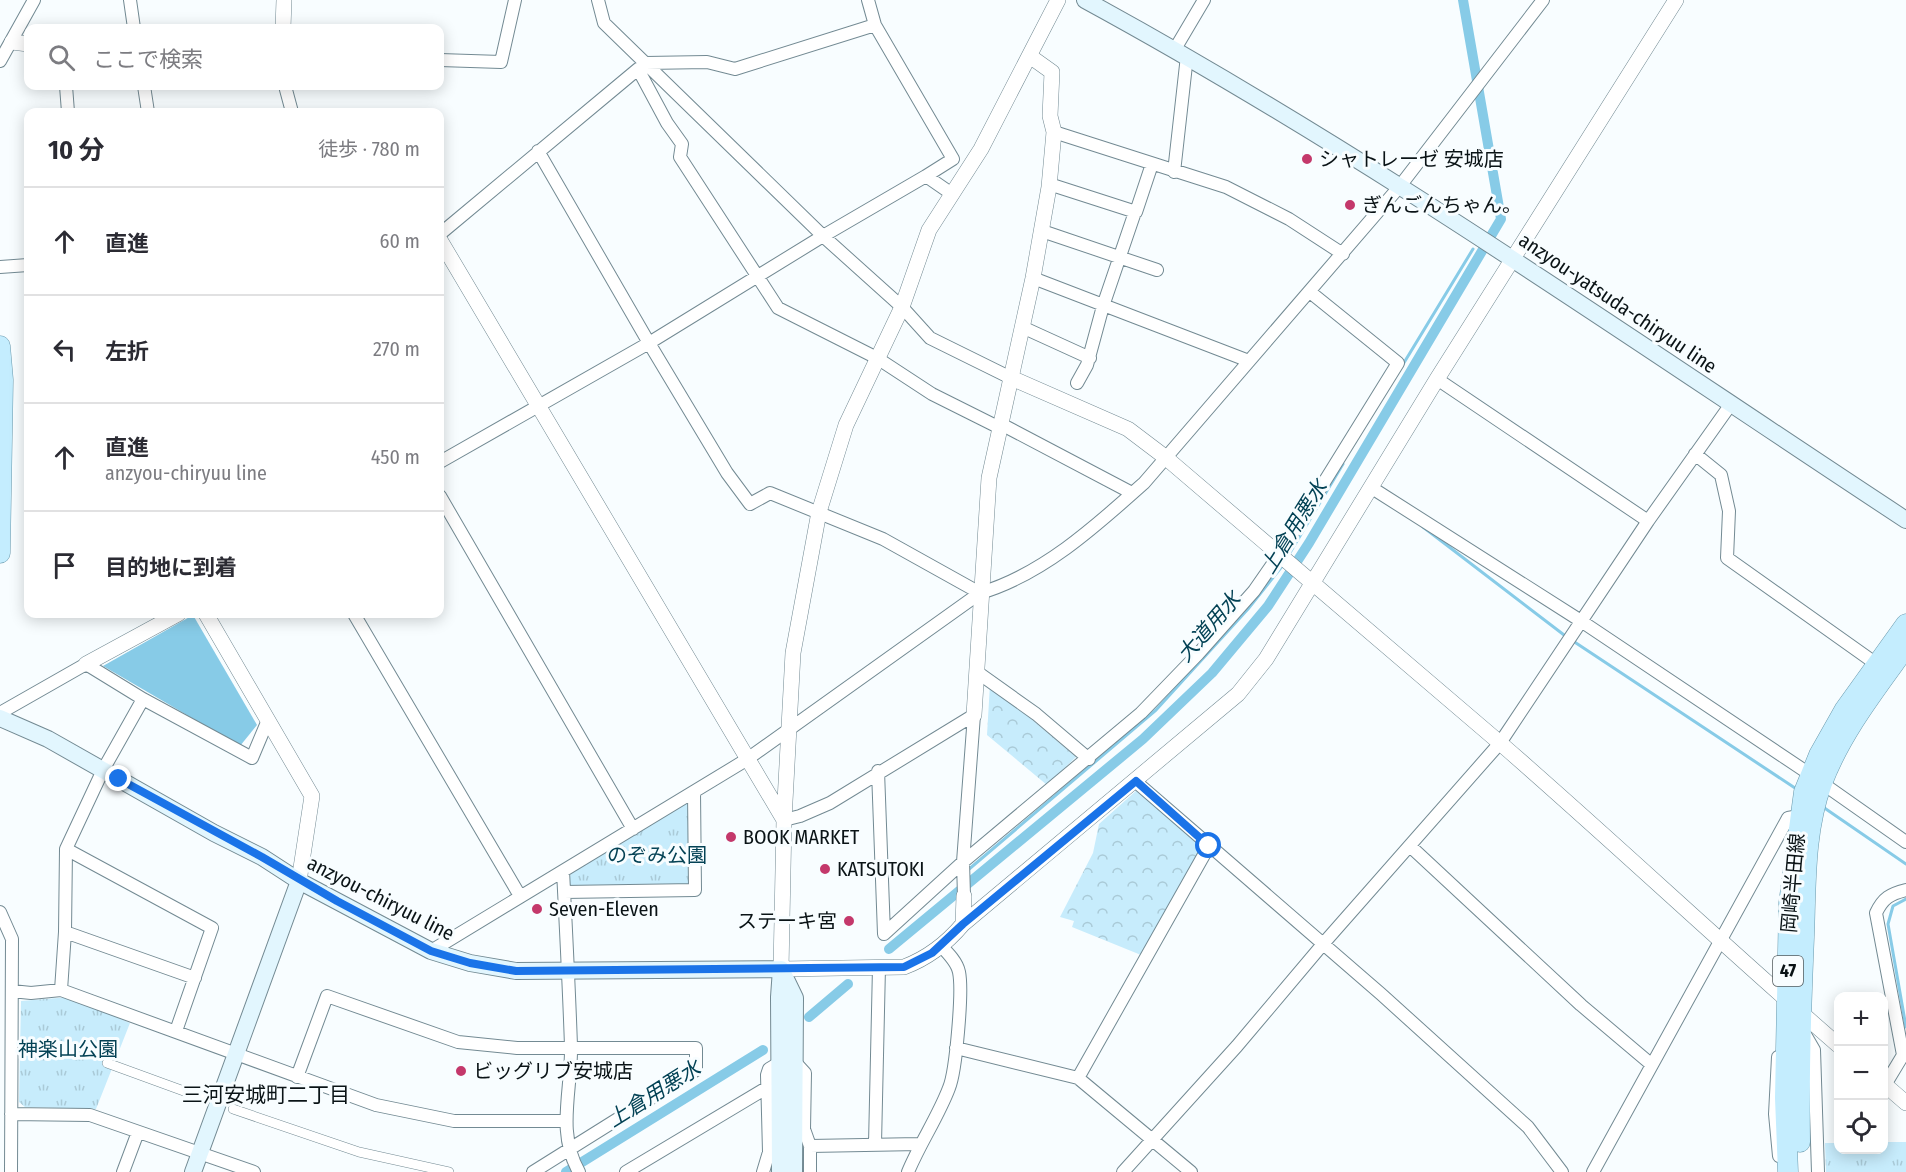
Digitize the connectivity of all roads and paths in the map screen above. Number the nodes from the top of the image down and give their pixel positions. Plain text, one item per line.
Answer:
1 (34, 0) edge
2 (130, 0) edge
3 (284, 0) edge
4 (514, 0) edge
5 (598, 0) edge
6 (868, 0) edge
7 (1058, 0) edge
8 (1085, 0) edge
9 (1204, 0) edge
10 (1543, 0) edge
11 (1676, 0) edge
12 (133, 24) edge
13 (283, 24) edge
14 (875, 25) junction
15 (12, 42) junction
16 (24, 44) edge
17 (1181, 52) junction
18 (1031, 57) junction
19 (444, 60) edge
20 (0, 61) edge
21 (642, 66) junction
22 (66, 90) edge
23 (145, 90) edge
24 (286, 90) edge
25 (68, 108) edge
26 (147, 108) edge
27 (291, 108) edge
28 (1054, 132) junction
29 (538, 151) junction
30 (1152, 164) junction
31 (1174, 172) junction
32 (926, 176) junction
33 (1049, 183) junction
34 (1400, 186) junction
35 (952, 194) junction
36 (1135, 212) junction
37 (1042, 231) junction
38 (444, 233) edge
39 (823, 236) junction
40 (444, 247) edge
41 (1343, 254) junction
42 (1119, 257) junction
43 (1513, 259) junction
44 (24, 266) edge
45 (0, 267) edge
46 (1157, 270) dead end
47 (756, 276) junction
48 (1034, 278) junction
49 (1310, 292) junction
50 (1103, 306) junction
51 (902, 307) junction
52 (1022, 327) junction
53 (649, 344) junction
54 (0, 346) edge
55 (877, 358) junction
56 (1090, 358) junction
57 (1249, 361) junction
58 (1009, 376) junction
59 (1437, 379) junction
60 (1077, 383) dead end
61 (1731, 404) junction
62 (538, 407) junction
63 (998, 425) junction
64 (1695, 454) junction
65 (1165, 457) junction
66 (444, 460) edge
67 (1372, 488) junction
68 (1132, 494) junction
69 (444, 503) edge
70 (819, 512) junction
71 (1906, 520) edge
72 (1648, 521) junction
73 (0, 553) edge
74 (1280, 556) junction
75 (1308, 579) junction
76 (980, 593) junction
77 (171, 618) edge
78 (208, 618) edge
79 (356, 618) edge
80 (1581, 621) junction
81 (1906, 624) edge
82 (1906, 647) edge
83 (1875, 663) junction
84 (86, 664) junction
85 (977, 672) junction
86 (143, 699) junction
87 (0, 713) edge
88 (974, 715) junction
89 (0, 718) edge
90 (268, 720) junction
91 (789, 727) junction
92 (1500, 743) junction
93 (1089, 759) junction
94 (746, 760) junction
95 (103, 770) junction
96 (878, 771) junction
97 (1816, 779) junction
98 (1136, 781) junction
99 (694, 792) junction
100 (1799, 816) junction
101 (784, 820) junction
102 (633, 829) junction
103 (1906, 842) edge
104 (1209, 846) junction
105 (1410, 846) junction
106 (66, 849) junction
107 (963, 862) junction
108 (563, 871) junction
109 (299, 880) junction
110 (1906, 890) edge
111 (564, 892) junction
112 (520, 896) junction
113 (964, 896) joint
114 (0, 912) edge
115 (963, 924) junction
116 (65, 932) junction
117 (1722, 940) junction
118 (1323, 944) junction
119 (941, 946) junction
120 (431, 951) junction
121 (879, 967) junction
122 (781, 969) junction
123 (568, 970) junction
124 (195, 978) junction
125 (61, 990) junction
126 (12, 991) junction
127 (1795, 1018) junction
128 (176, 1031) junction
129 (1834, 1042) edge
130 (571, 1048) junction
131 (956, 1048) junction
132 (235, 1053) junction
133 (786, 1062) junction
134 (107, 1063) dead end
135 (1652, 1065) junction
136 (297, 1077) junction
137 (1078, 1078) junction
138 (1888, 1079) edge
139 (768, 1087) junction
140 (1888, 1088) edge
141 (202, 1098) dead end
142 (1906, 1102) edge
143 (232, 1109) dead end
144 (11, 1114) junction
145 (564, 1121) junction
146 (138, 1132) junction
147 (6, 1139) edge
148 (1152, 1139) junction
149 (875, 1144) junction
150 (919, 1144) junction
151 (810, 1146) junction
152 (200, 1153) junction
153 (569, 1153) junction
154 (760, 1170) edge
155 (1789, 1171) edge
156 (11, 1172) edge
157 (123, 1172) edge
158 (193, 1172) edge
159 (254, 1172) edge
160 (449, 1172) edge
161 (533, 1172) edge
162 (579, 1172) edge
163 (626, 1172) edge
164 (780, 1172) edge
165 (794, 1172) edge
166 (810, 1172) edge
167 (908, 1172) edge
168 (1123, 1172) edge
169 (1191, 1172) edge
170 (1562, 1172) edge
171 (1593, 1172) edge
172 (1818, 1172) edge

1 - 15 street
2 - 12 street
3 - 13 street
4 - 19 street
5 - 21 street
6 - 14 street
7 - 18 street
8 - 17 main road, anzyou-yatsuda-chiryuu line
9 - 17 street
10 - 34 street
11 - 43 street
14 - 21 street
14 - 32 street
15 - 16 street
15 - 20 street
17 - 31 street
17 - 34 main road, anzyou-yatsuda-chiryuu line
18 - 28 street
18 - 35 street
21 - 29 street
21 - 39 street
21 - 47 street
22 - 25 street
23 - 26 street
24 - 27 street
28 - 30 street
28 - 33 street
29 - 38 street
29 - 53 street
30 - 31 street
30 - 36 street
31 - 41 street
32 - 35 street
32 - 39 street
33 - 36 street
33 - 37 street
34 - 41 street
34 - 43 main road, anzyou-yatsuda-chiryuu line
35 - 51 street
36 - 42 street
37 - 42 street
37 - 48 street
39 - 47 street
39 - 51 street
40 - 62 street
41 - 49 street
42 - 46 street
42 - 50 street
43 - 59 street
43 - 61 main road, anzyou-yatsuda-chiryuu line
44 - 45 street
47 - 53 street
47 - 55 street
48 - 50 street
48 - 52 street
49 - 57 street
49 - 74 street
50 - 56 street
50 - 57 street
51 - 55 street
51 - 58 street
52 - 56 street
52 - 58 street
53 - 62 street
53 - 70 street
54 - 73 main road
55 - 63 street
55 - 70 street
56 - 60 street
57 - 65 street
58 - 63 street
58 - 65 street
59 - 67 street
59 - 72 street
61 - 64 street
61 - 71 main road, anzyou-yatsuda-chiryuu line
62 - 66 street
62 - 94 street
63 - 68 street
63 - 76 street
64 - 72 street
64 - 83 street
65 - 68 street
65 - 74 street
67 - 75 street
67 - 80 street
68 - 76 street
69 - 102 street
70 - 76 street
70 - 91 street
72 - 80 street
74 - 75 street
74 - 93 street
75 - 92 street
75 - 98 street
76 - 85 street
76 - 91 street
77 - 84 street
78 - 90 street
79 - 112 street
80 - 92 street
80 - 97 street
81 - 83 main road, 岡崎半田線 / 47
82 - 97 main road, 岡崎半田線 / 47
83 - 97 main road, 岡崎半田線 / 47
84 - 86 street
84 - 87 street
85 - 88 street
85 - 93 street
86 - 90 street
86 - 95 street
88 - 96 street
88 - 107 street
89 - 95 main road, anzyou-chiryuu line
90 - 109 street
91 - 94 street
91 - 101 street
92 - 105 street
92 - 117 street
93 - 107 street
94 - 99 street
94 - 101 street
95 - 106 street
95 - 109 main road, anzyou-chiryuu line
96 - 101 street
96 - 107 street
97 - 100 main road, 岡崎半田線 / 47
97 - 103 street
97 - 127 main road, 岡崎半田線 / 47
98 - 104 street
98 - 115 street
99 - 102 street
99 - 111 street
100 - 117 street
100 - 127 main road, 岡崎半田線 / 47
101 - 122 street
102 - 108 street
104 - 118 street
104 - 137 street
105 - 118 street
105 - 135 street
106 - 116 street
106 - 124 street
107 - 113 street
108 - 111 street
108 - 112 street
109 - 120 main road, anzyou-chiryuu line
109 - 132 main road
110 - 138 street
111 - 123 street
112 - 120 street
113 - 115 street
114 - 126 street
115 - 119 street
116 - 124 street
116 - 125 street
117 - 127 street
117 - 135 street
118 - 148 street
118 - 170 street
119 - 121 street
119 - 131 street
120 - 123 main road, anzyou-chiryuu line
121 - 122 street
121 - 149 street
122 - 123 main road, anzyou-chiryuu line
122 - 133 main road
123 - 130 street
124 - 128 street
125 - 126 street
125 - 128 street
126 - 144 street
127 - 129 street
127 - 155 main road, 岡崎半田線 / 47
127 - 172 street
128 - 132 street
130 - 136 street
130 - 145 street
130 - 153 street
131 - 137 street
131 - 150 street
132 - 136 street
132 - 152 main road
133 - 139 street
133 - 151 street
133 - 164 main road
133 - 165 main road
134 - 141 street
135 - 171 street
136 - 145 street
137 - 148 street
139 - 154 street
139 - 163 street
140 - 142 street
143 - 160 street
144 - 146 street
144 - 147 street
145 - 153 street
146 - 152 street
146 - 157 street
147 - 156 street
148 - 168 street
148 - 169 street
149 - 150 street
149 - 151 street
150 - 167 street
151 - 166 street
152 - 158 main road
152 - 159 street
153 - 161 street
153 - 162 street

